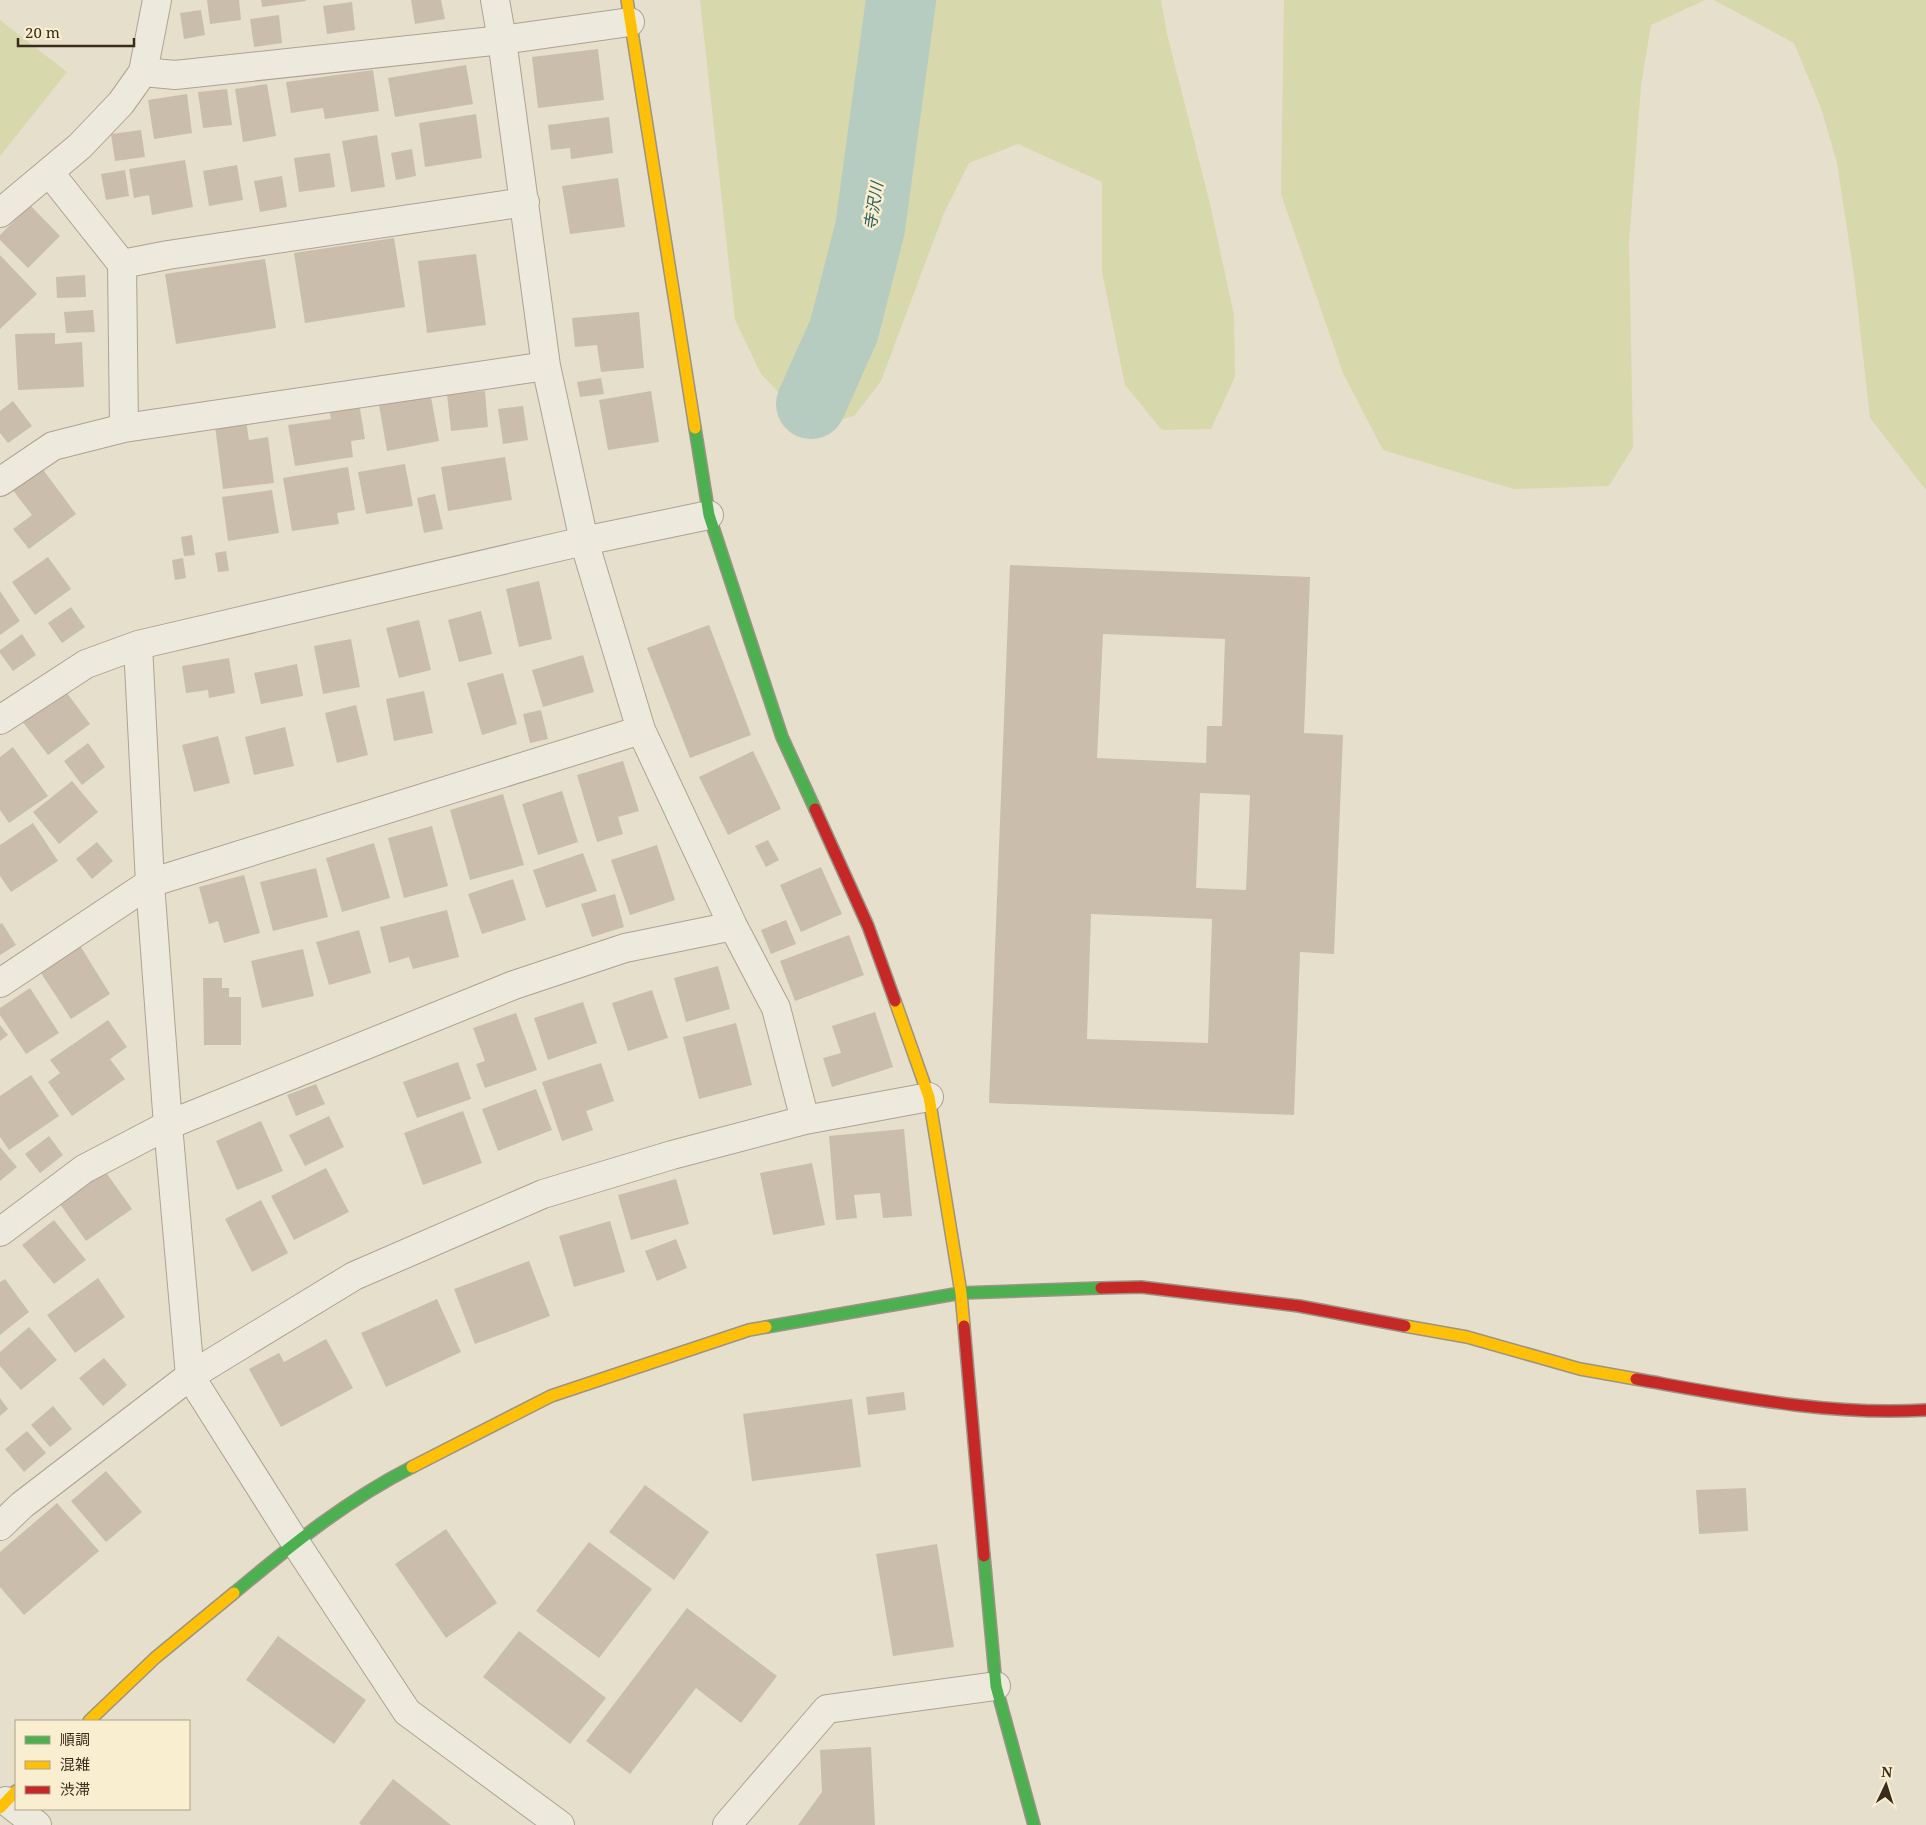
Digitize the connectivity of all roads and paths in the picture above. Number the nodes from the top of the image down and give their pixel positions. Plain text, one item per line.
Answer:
1 (157, 0) edge
2 (495, 0) edge
3 (629, 11) edge
4 (502, 40) junction
5 (143, 72) junction
6 (49, 172) junction
7 (525, 202) junction
8 (0, 213) edge
9 (122, 264) junction
10 (546, 366) junction
11 (124, 428) junction
12 (0, 482) edge
13 (709, 514) junction
14 (584, 541) junction
15 (138, 645) junction
16 (0, 720) edge
17 (641, 730) junction
18 (150, 883) junction
19 (733, 926) junction
20 (0, 983) edge
21 (929, 1097) junction
22 (805, 1120) junction
23 (168, 1125) junction
24 (0, 1232) edge
25 (962, 1293) junction
26 (190, 1376) junction
27 (1926, 1410) edge
28 (0, 1526) edge
29 (295, 1542) junction
30 (996, 1686) junction
31 (90, 1720) edge
32 (19, 1810) edge
33 (37, 1825) edge
34 (560, 1825) edge
35 (727, 1825) edge
36 (1034, 1825) edge

1 - 5 street
2 - 4 street
3 - 4 street
3 - 13 street
4 - 5 street
4 - 7 street
5 - 6 street
6 - 8 street
6 - 9 street
7 - 9 street
7 - 10 street
9 - 11 street
10 - 11 street
10 - 14 street
11 - 12 street
13 - 14 street
13 - 21 street
14 - 15 street
14 - 17 street
15 - 16 street
15 - 18 street
17 - 18 street
17 - 19 street
18 - 20 street
18 - 23 street
19 - 22 street
19 - 23 street
21 - 22 street
21 - 25 street
22 - 26 street
23 - 24 street
23 - 26 street
25 - 27 street
25 - 29 street
25 - 30 street
26 - 28 street
26 - 29 street
29 - 31 street
29 - 34 street
30 - 35 street
30 - 36 street
32 - 33 street

